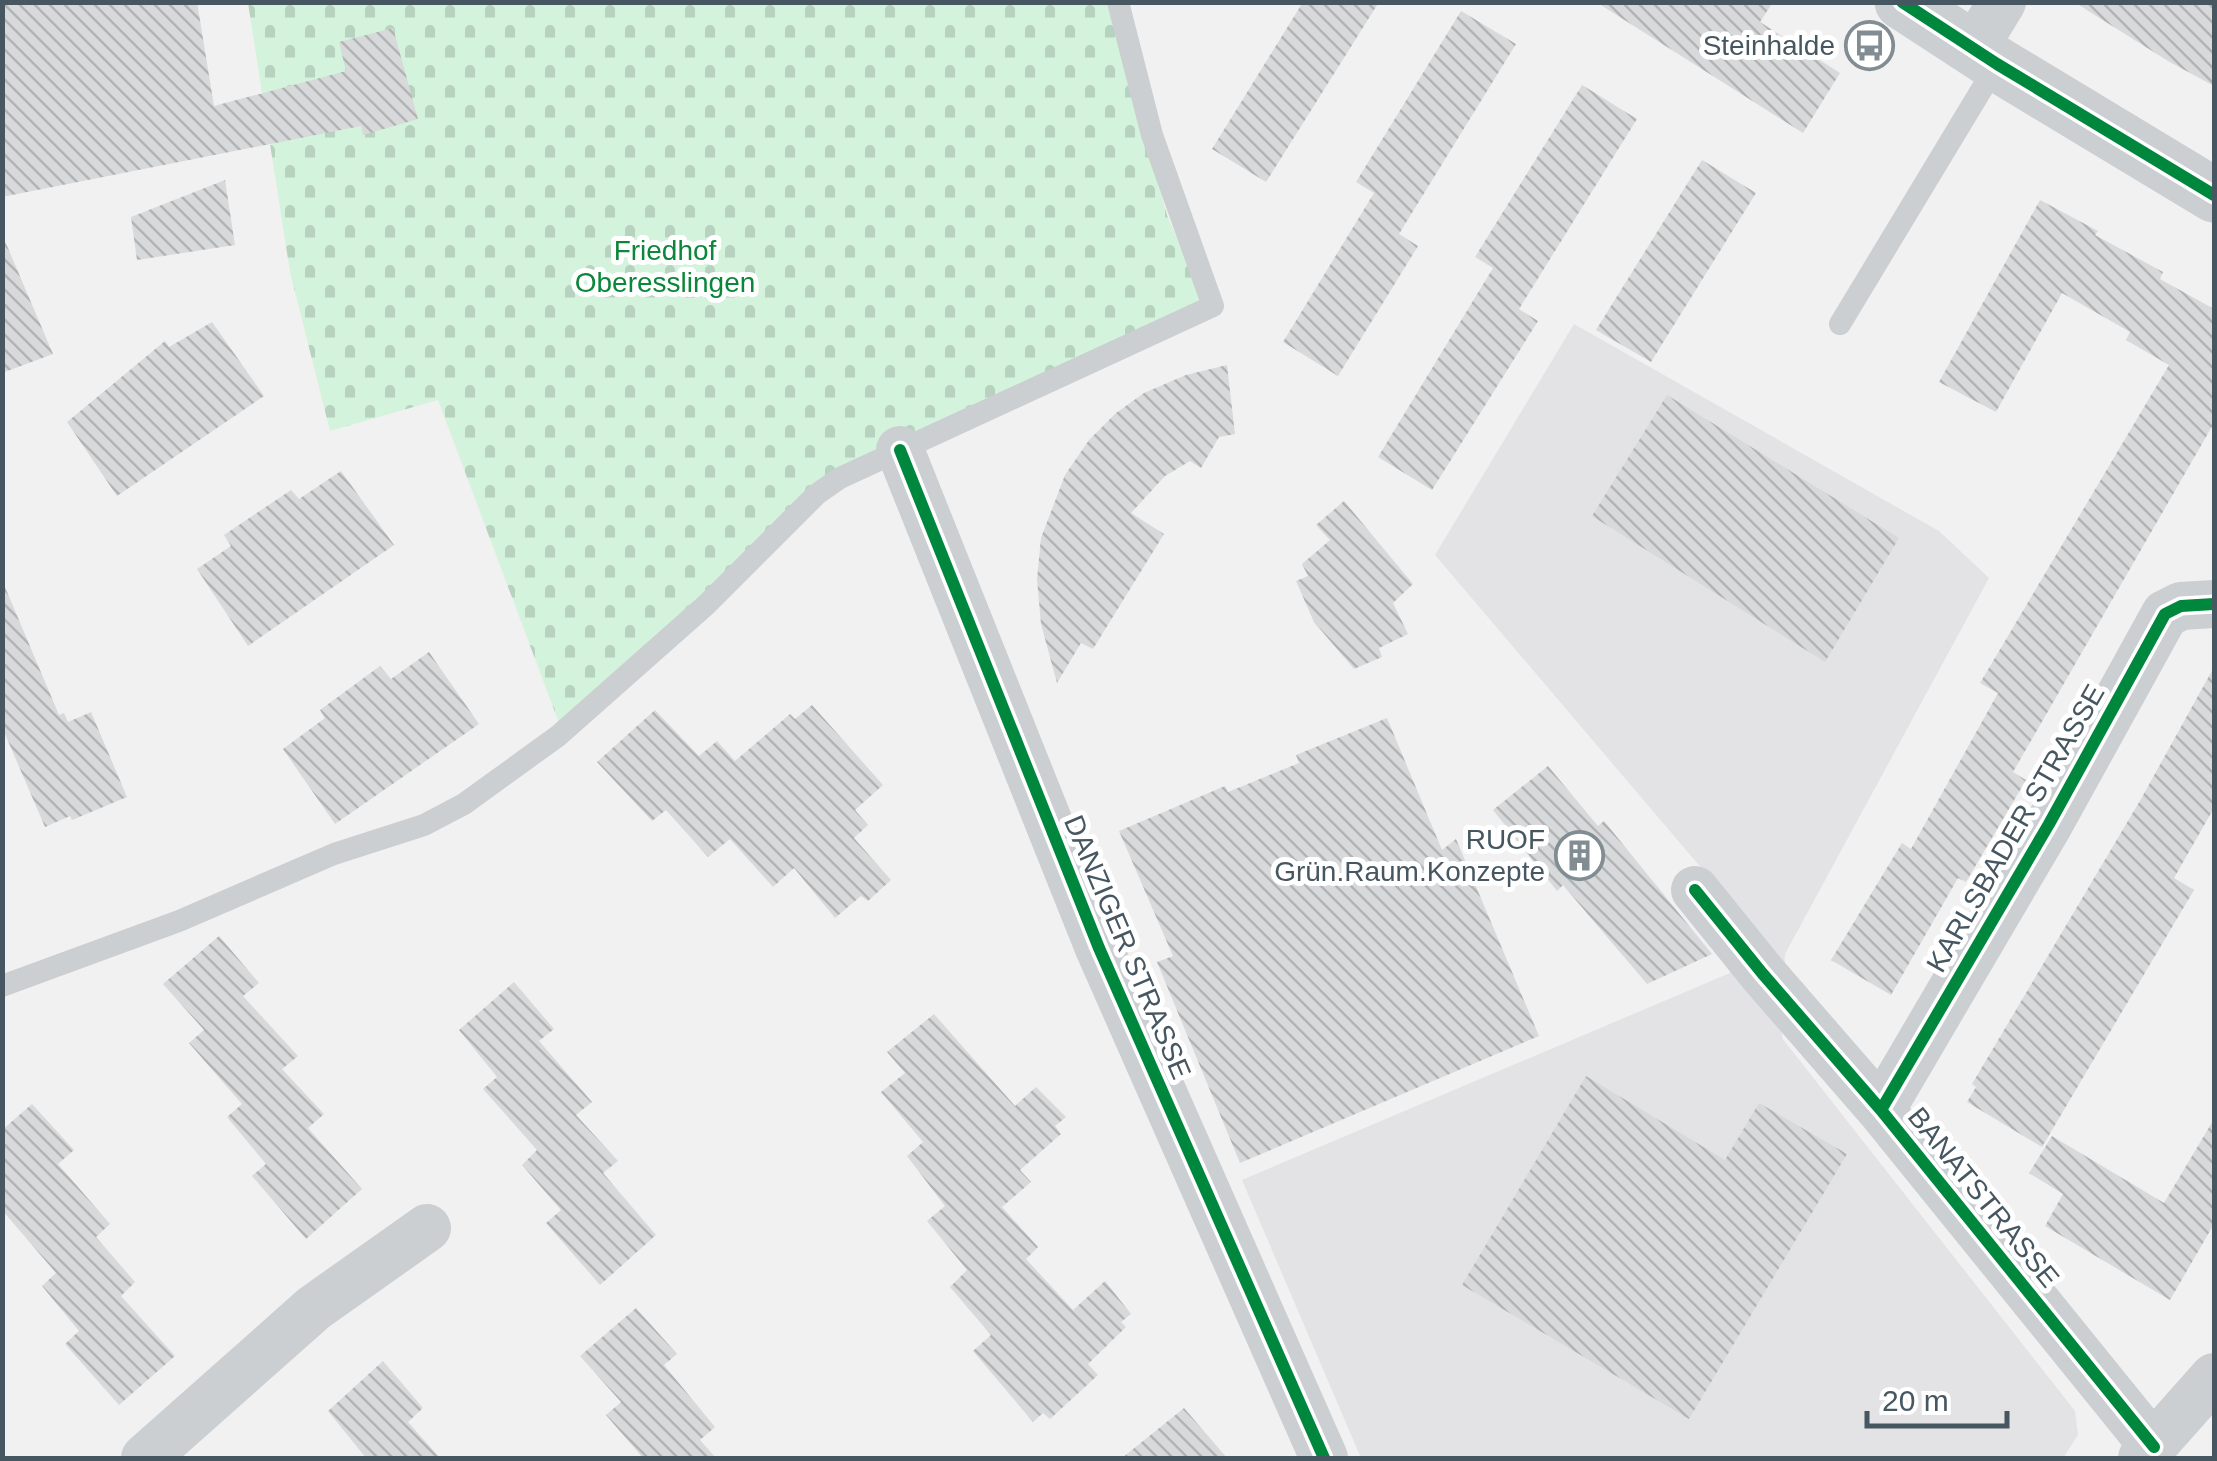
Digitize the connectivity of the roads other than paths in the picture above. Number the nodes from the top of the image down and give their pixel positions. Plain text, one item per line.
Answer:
1 (1118, 2) edge
2 (1902, 2) edge
3 (1937, 2) edge
4 (2002, 2) edge
5 (1985, 56) junction
6 (2214, 195) edge
7 (1840, 324) dead end
8 (900, 450) junction
9 (2214, 604) edge
10 (1695, 890) dead end
11 (2, 986) edge
12 (1881, 1110) junction
13 (427, 1228) dead end
14 (2214, 1377) edge
15 (2148, 1452) edge
16 (145, 1458) edge
17 (1324, 1458) edge

1 - 8 lane
2 - 5 main road
3 - 5 lane
4 - 5 street
5 - 6 main road
5 - 7 lane
8 - 11 lane
8 - 17 street, DANZIGER STRASSE
9 - 12 street, KARLSBADER STRASSE
10 - 12 street, BANATSTRASSE
12 - 15 street, BANATSTRASSE
13 - 16 street
14 - 15 street

